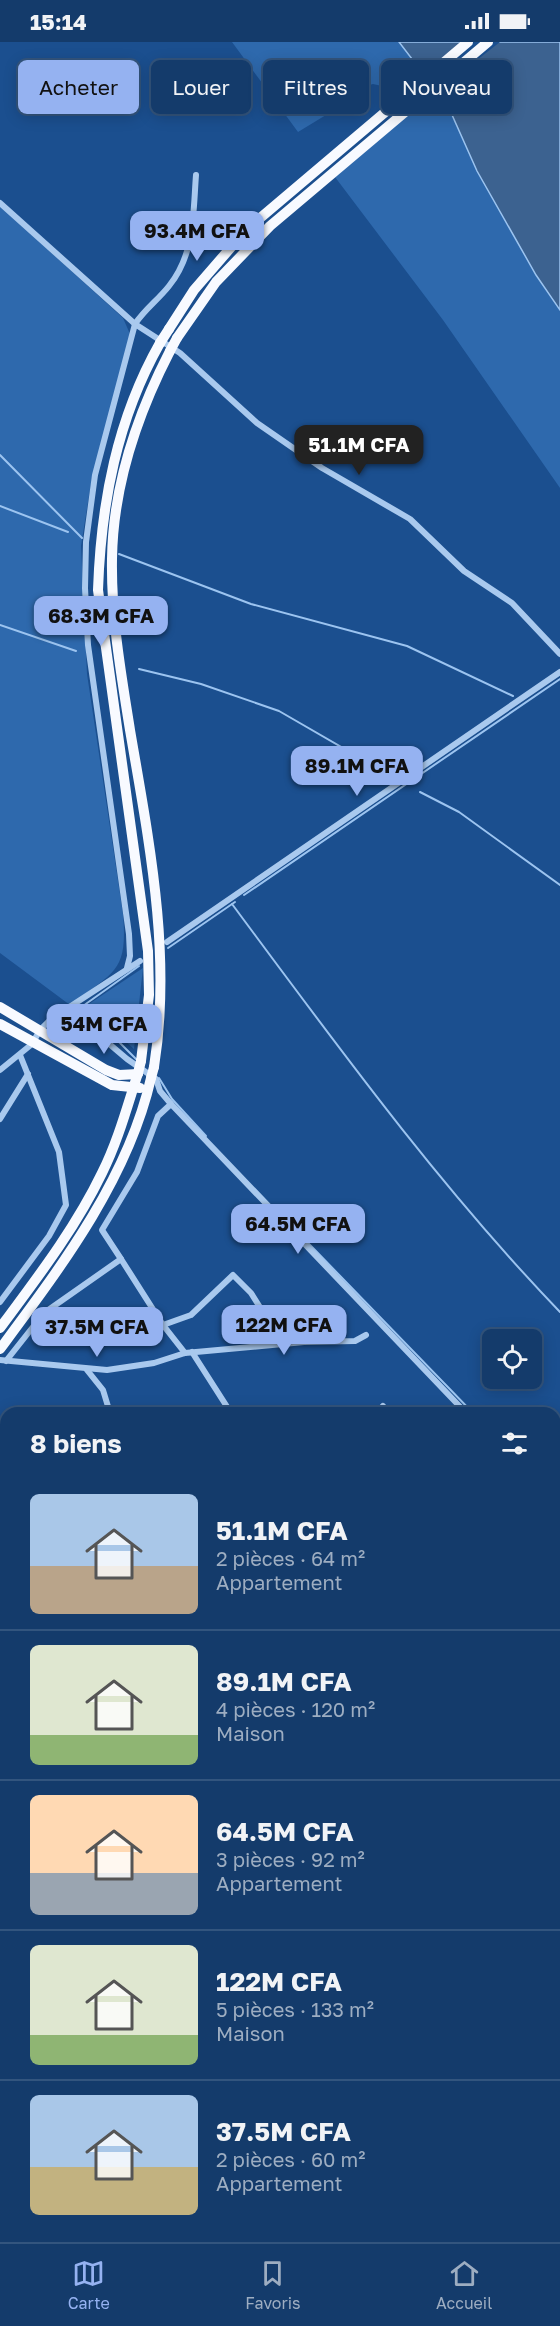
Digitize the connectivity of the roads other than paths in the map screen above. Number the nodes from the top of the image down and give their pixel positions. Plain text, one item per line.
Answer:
1 (468, 42) edge
2 (488, 42) edge
3 (196, 175) dead end
4 (0, 203) edge
5 (135, 324) junction
6 (560, 654) edge
7 (560, 672) edge
8 (167, 942) dead end
9 (140, 961) dead end
10 (127, 968) junction
11 (0, 1007) edge
12 (68, 1009) junction
13 (0, 1024) edge
14 (40, 1030) junction
15 (32, 1044) junction
16 (20, 1055) junction
17 (0, 1070) edge
18 (28, 1073) junction
19 (138, 1074) junction
20 (152, 1074) junction
21 (112, 1085) junction
22 (133, 1089) junction
23 (171, 1104) junction
24 (124, 1116) junction
25 (0, 1119) edge
26 (120, 1258) junction
27 (0, 1302) edge
28 (164, 1325) junction
29 (0, 1328) edge
30 (366, 1335) dead end
31 (283, 1344) junction
32 (0, 1349) edge
33 (189, 1352) junction
34 (3, 1361) edge
35 (87, 1370) junction
36 (108, 1407) edge
37 (227, 1407) edge
38 (460, 1407) edge

1 - 19 highway, bridge
2 - 20 highway, bridge
3 - 5 street
4 - 5 street
5 - 6 street
5 - 10 street
7 - 8 street
9 - 10 street
10 - 12 street
11 - 14 highway
12 - 14 street
12 - 23 street
13 - 15 highway
14 - 15 street
14 - 19 highway
15 - 16 street
15 - 21 highway
16 - 17 street
16 - 18 street
18 - 25 street
18 - 27 street
19 - 22 highway
20 - 22 highway
20 - 32 highway
21 - 22 highway
21 - 24 highway
22 - 24 highway
23 - 26 street
23 - 38 street
24 - 29 highway
26 - 28 street
26 - 34 street
28 - 31 street
28 - 33 street
30 - 31 street
31 - 33 street
33 - 35 street
33 - 37 street
34 - 35 street
35 - 36 street

